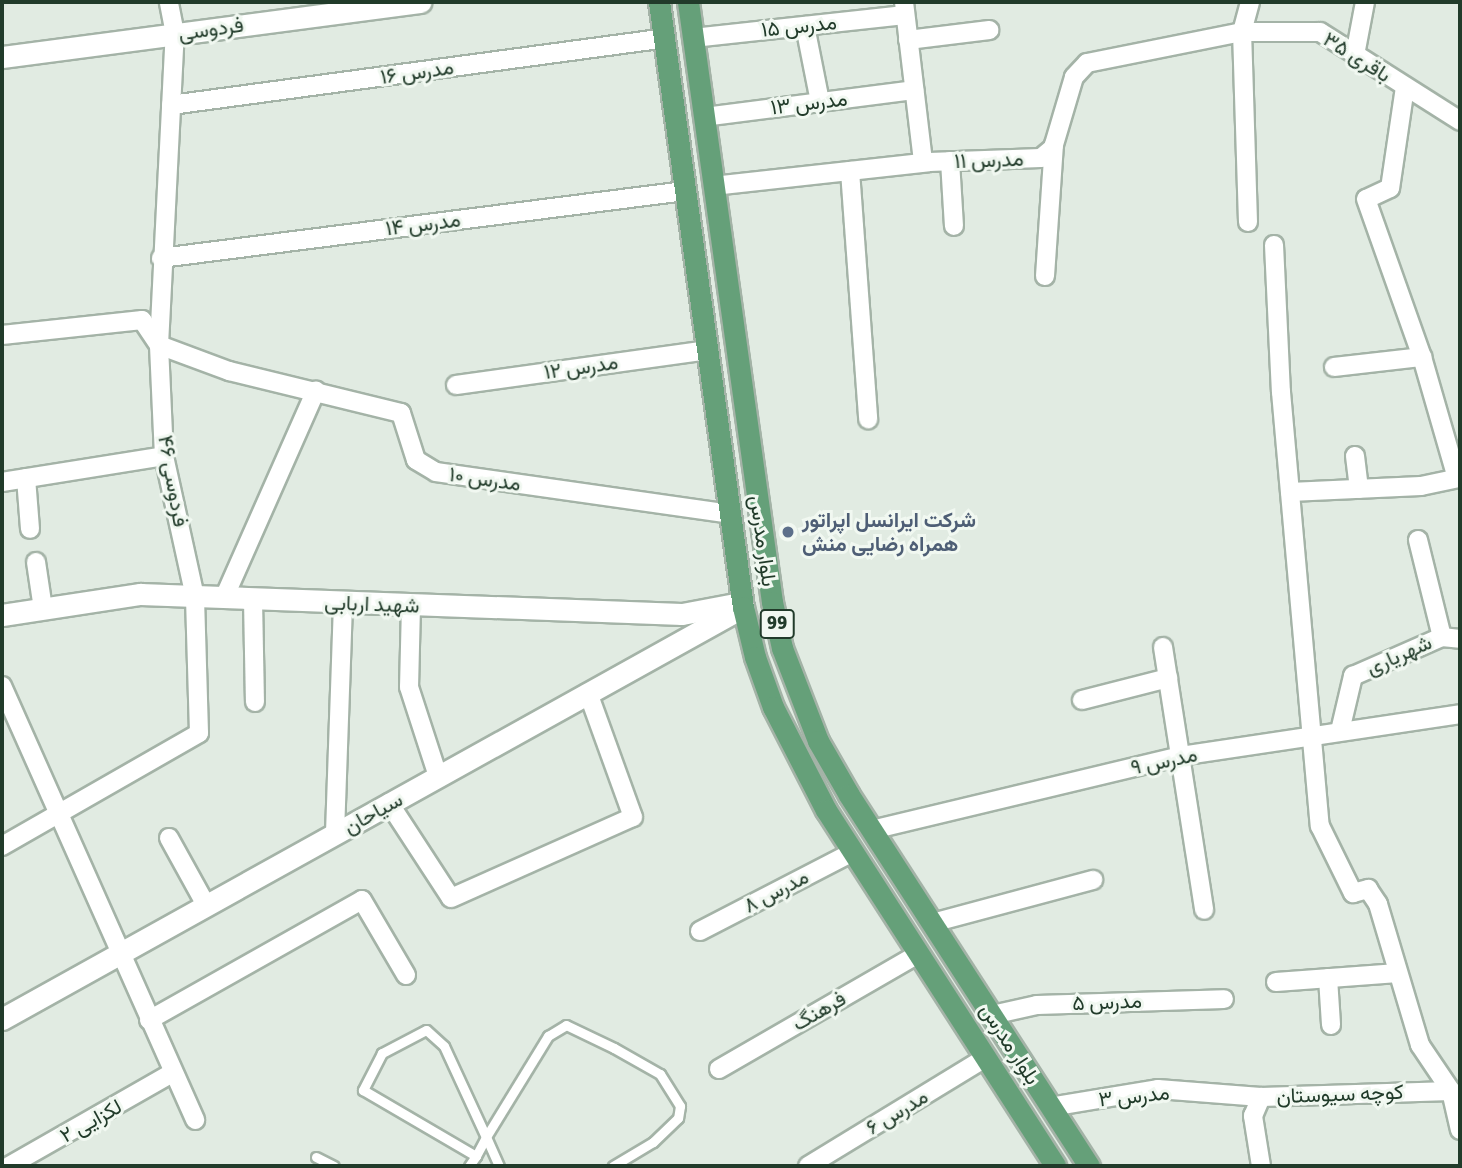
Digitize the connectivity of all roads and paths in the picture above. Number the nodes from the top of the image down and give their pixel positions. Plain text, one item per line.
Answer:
1 (169, 2) edge
2 (420, 2) edge
3 (659, 2) edge
4 (688, 2) edge
5 (1250, 2) edge
6 (1365, 2) edge
7 (905, 8) edge
8 (805, 26) junction
9 (989, 30) dead end
10 (1242, 32) junction
11 (175, 34) junction
12 (664, 38) junction
13 (693, 38) junction
14 (908, 40) junction
15 (1355, 55) junction
16 (2, 57) edge
17 (1405, 87) junction
18 (914, 90) junction
19 (820, 102) junction
20 (171, 105) junction
21 (704, 117) junction
22 (1460, 121) edge
23 (1054, 144) junction
24 (950, 161) junction
25 (923, 163) junction
26 (850, 171) junction
27 (713, 186) junction
28 (685, 191) junction
29 (1248, 222) dead end
30 (954, 226) dead end
31 (1274, 245) dead end
32 (161, 258) junction
33 (1045, 276) dead end
34 (2, 335) edge
35 (159, 345) junction
36 (707, 350) junction
37 (1422, 357) junction
38 (1334, 367) dead end
39 (456, 385) dead end
40 (316, 390) junction
41 (868, 419) dead end
42 (164, 456) junction
43 (1356, 456) dead end
44 (26, 478) junction
45 (1459, 478) edge
46 (2, 482) edge
47 (1359, 489) junction
48 (1290, 492) junction
49 (730, 514) junction
50 (30, 529) dead end
51 (1418, 540) dead end
52 (36, 562) dead end
53 (195, 597) junction
54 (225, 598) junction
55 (253, 600) junction
56 (342, 603) junction
57 (743, 605) junction
58 (411, 606) junction
59 (43, 609) junction
60 (2, 615) edge
61 (700, 620) junction
62 (1442, 637) junction
63 (1460, 639) edge
64 (1163, 648) dead end
65 (1168, 678) junction
66 (3, 693) edge
67 (587, 693) junction
68 (1082, 700) dead end
69 (255, 702) dead end
70 (1460, 714) edge
71 (1340, 731) junction
72 (1312, 735) junction
73 (1180, 756) junction
74 (438, 776) junction
75 (389, 803) junction
76 (61, 815) junction
77 (872, 830) junction
78 (335, 834) junction
79 (169, 838) dead end
80 (2, 846) edge
81 (853, 852) junction
82 (1093, 880) dead end
83 (206, 905) junction
84 (1204, 910) dead end
85 (932, 923) junction
86 (700, 931) dead end
87 (120, 953) junction
88 (918, 954) junction
89 (1398, 973) junction
90 (407, 975) dead end
91 (1328, 978) junction
92 (1276, 982) dead end
93 (1224, 999) dead end
94 (992, 1015) junction
95 (2, 1018) edge
96 (149, 1020) junction
97 (1331, 1026) dead end
98 (985, 1058) junction
99 (719, 1069) dead end
100 (172, 1073) junction
101 (1451, 1091) junction
102 (1261, 1097) junction
103 (1050, 1107) junction
104 (195, 1120) dead end
105 (1460, 1130) edge
106 (486, 1137) junction
107 (475, 1156) junction
108 (316, 1157) dead end
109 (9, 1166) edge
110 (334, 1166) edge
111 (469, 1166) edge
112 (499, 1166) edge
113 (613, 1166) edge
114 (808, 1166) edge
115 (1055, 1166) edge
116 (1089, 1166) edge
117 (1261, 1166) edge

1 - 11 street, فردوسی ۴۶
2 - 11 street, فردوسی
3 - 12 main road, بلوار مدرس / 99
4 - 13 main road, بلوار مدرس / 99
5 - 10 street
6 - 15 street
7 - 8 street, مدرس ۱۵
7 - 14 street
8 - 13 street, مدرس ۱۵
8 - 19 street
9 - 14 street
10 - 15 street, باقری ۳۵
10 - 23 street, مدرس ۱۱
10 - 29 street
11 - 16 street, فردوسی
11 - 20 street, فردوسی ۴۶
12 - 20 street, مدرس ۱۶
12 - 28 main road, بلوار مدرس / 99
13 - 21 main road, بلوار مدرس / 99
14 - 18 street
15 - 17 street, باقری ۳۵
17 - 22 street, باقری ۳۵
17 - 37 street
18 - 19 street, مدرس ۱۳
18 - 25 street
19 - 21 street, مدرس ۱۳
20 - 32 street, فردوسی ۴۶
21 - 27 main road, بلوار مدرس / 99
23 - 24 street, مدرس ۱۱
23 - 33 street
24 - 25 street, مدرس ۱۱
24 - 30 street
25 - 26 street, مدرس ۱۱
26 - 27 street, مدرس ۱۱
26 - 41 street
27 - 77 main road, بلوار مدرس / 99
28 - 32 street, مدرس ۱۴
28 - 36 main road, بلوار مدرس / 99
31 - 48 street
32 - 35 street, فردوسی ۴۶
34 - 35 street
35 - 40 street, مدرس ۱۰
35 - 42 street, فردوسی ۴۶
36 - 39 street, مدرس ۱۲
36 - 49 main road, بلوار مدرس / 99
37 - 38 street
37 - 45 street
40 - 49 street, مدرس ۱۰
40 - 54 street
42 - 44 street
42 - 53 street, فردوسی ۴۶
43 - 47 street
44 - 46 street
44 - 50 street
45 - 47 street
47 - 48 street
48 - 72 street
49 - 57 main road, بلوار مدرس / 99
51 - 62 street
52 - 59 street
53 - 54 street, شهید اربابی
53 - 59 street, شهید اربابی
53 - 76 street, فردوسی ۴۶
54 - 55 street, شهید اربابی
55 - 56 street, شهید اربابی
55 - 69 street
56 - 58 street, شهید اربابی
56 - 78 street
57 - 61 street, شهید اربابی
57 - 81 main road, بلوار مدرس / 99
58 - 61 street, شهید اربابی
58 - 74 street
59 - 60 street, شهید اربابی
61 - 67 street, سیاحان
62 - 63 street, شهریاری
62 - 71 street, شهریاری
64 - 65 street
65 - 68 street
65 - 73 street
66 - 76 street
67 - 74 street, سیاحان
67 - 75 street
70 - 71 street, مدرس ۹
71 - 72 street, مدرس ۹
72 - 73 street, مدرس ۹
72 - 89 street
73 - 77 street, مدرس ۹
73 - 84 street
74 - 75 street, سیاحان
75 - 78 street, سیاحان
76 - 80 street, فردوسی ۴۶
76 - 87 street
77 - 85 main road, بلوار مدرس / 99
78 - 83 street, سیاحان
79 - 83 street
81 - 86 street, مدرس ۸
81 - 88 main road, بلوار مدرس / 99
82 - 85 street
83 - 87 street, سیاحان
85 - 94 main road, بلوار مدرس / 99
87 - 95 street, سیاحان
87 - 96 street
88 - 98 main road, بلوار مدرس / 99
88 - 99 street, فرهنگ
89 - 91 street
89 - 101 street
90 - 96 street
91 - 92 street
91 - 97 street
93 - 94 street, مدرس ۵
94 - 103 main road, بلوار مدرس / 99
96 - 100 street
98 - 114 street, مدرس ۶
98 - 115 main road, بلوار مدرس / 99
100 - 104 street
100 - 109 street, لکزایی ۲
101 - 102 street, کوچه سیوستان
101 - 105 street
102 - 103 street, مدرس ۳
102 - 117 street, کوچه سیوستان
103 - 116 main road, بلوار مدرس / 99
106 - 107 lane
106 - 107 lane
106 - 112 lane
106 - 113 lane
107 - 111 lane
108 - 110 lane

